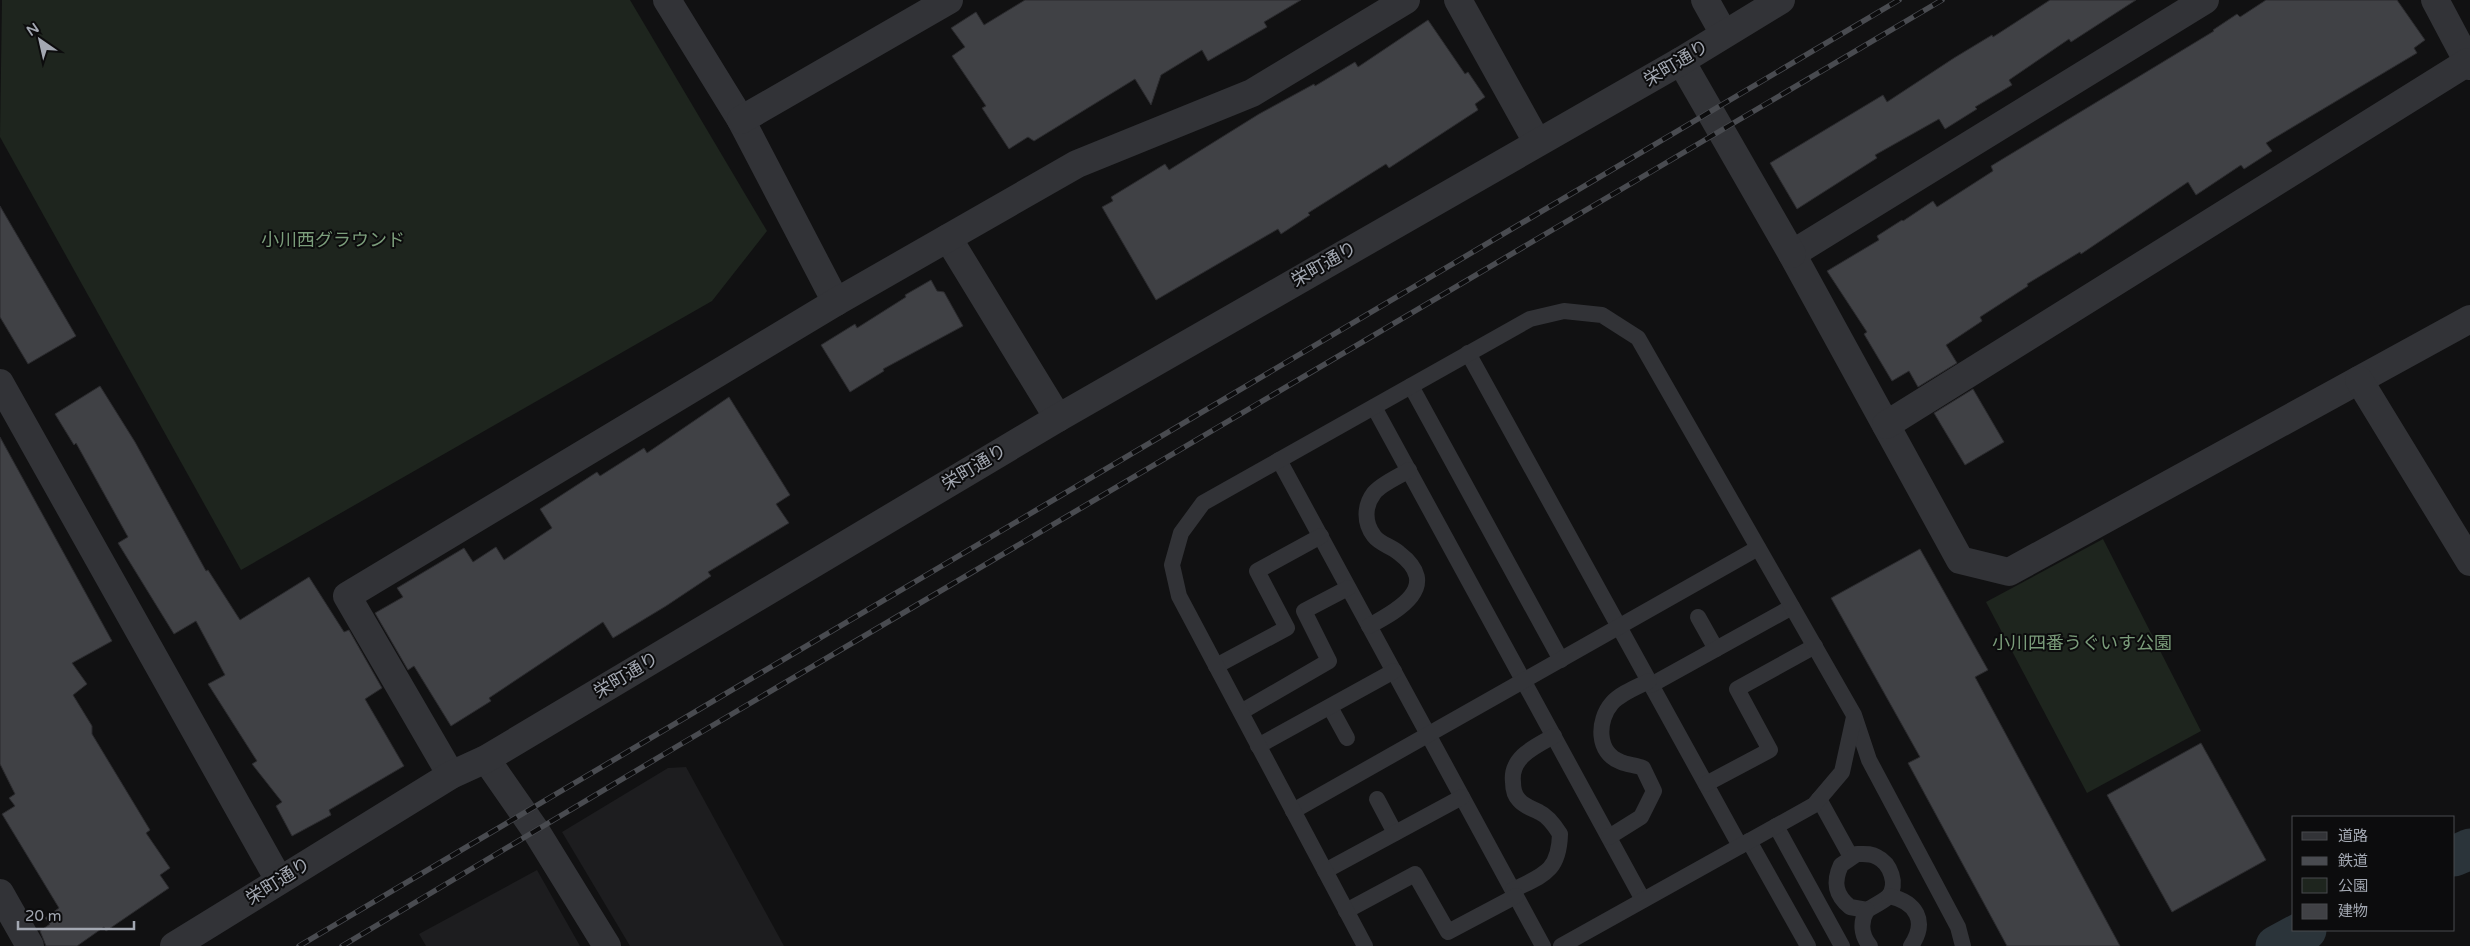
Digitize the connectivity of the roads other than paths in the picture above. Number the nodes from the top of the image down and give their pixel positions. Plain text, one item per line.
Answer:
1 (667, 0) edge
2 (948, 0) edge
3 (1406, 0) edge
4 (1458, 0) edge
5 (1705, 0) edge
6 (1780, 0) edge
7 (2205, 0) edge
8 (2436, 0) edge
9 (1724, 34) junction
10 (1681, 61) junction
11 (2469, 64) edge
12 (741, 120) junction
13 (1537, 142) junction
14 (948, 238) junction
15 (1792, 254) junction
16 (836, 302) junction
17 (2470, 319) edge
18 (1468, 353) junction
19 (2359, 380) junction
20 (0, 383) edge
21 (1411, 386) junction
22 (1374, 407) junction
23 (1058, 418) junction
24 (1886, 425) junction
25 (1279, 460) junction
26 (1409, 470) junction
27 (1320, 536) junction
28 (1758, 548) junction
29 (2470, 562) edge
30 (1348, 588) junction
31 (1792, 607) junction
32 (1698, 617) dead end
33 (1369, 626) junction
34 (1619, 627) junction
35 (1815, 646) junction
36 (1716, 649) junction
37 (1560, 660) junction
38 (1216, 666) junction
39 (1394, 671) junction
40 (1524, 681) junction
41 (1650, 683) junction
42 (1330, 707) junction
43 (1241, 712) junction
44 (1854, 715) junction
45 (1428, 735) junction
46 (1554, 736) junction
47 (1346, 738) dead end
48 (1258, 746) junction
49 (486, 759) junction
50 (451, 775) junction
51 (1706, 784) junction
52 (1462, 797) junction
53 (1819, 799) junction
54 (1377, 800) dead end
55 (1293, 811) junction
56 (1776, 826) junction
57 (1395, 833) junction
58 (1609, 836) junction
59 (1745, 843) junction
60 (1851, 857) junction
61 (1325, 872) junction
62 (279, 880) junction
63 (1514, 893) junction
64 (0, 894) edge
65 (1889, 896) junction
66 (1643, 900) junction
67 (1867, 910) junction
68 (1346, 911) junction
69 (30, 946) edge
70 (174, 946) edge
71 (607, 946) edge
72 (1365, 946) edge
73 (1543, 946) edge
74 (1561, 946) edge
75 (1808, 946) edge
76 (1842, 946) edge
77 (1870, 946) edge
78 (1911, 946) edge
79 (1963, 946) edge

1 - 12 street
2 - 12 street
3 - 14 street
4 - 13 street
5 - 9 street
6 - 9 street, 栄町通り
7 - 15 street
8 - 11 street
9 - 10 street, 栄町通り
10 - 13 street, 栄町通り
10 - 15 street
11 - 24 street
12 - 16 street
13 - 23 street, 栄町通り
14 - 16 street
14 - 23 street
15 - 24 street
16 - 50 street
17 - 19 street
18 - 21 lane
18 - 28 lane
18 - 34 lane
19 - 24 street
19 - 29 street
20 - 62 street
21 - 22 lane
21 - 37 lane
22 - 25 lane
22 - 26 lane
23 - 49 street, 栄町通り
25 - 27 lane
25 - 38 lane
26 - 33 lane
26 - 40 lane
27 - 30 lane
27 - 38 lane
28 - 31 lane
28 - 34 lane
30 - 33 lane
30 - 43 lane
31 - 35 lane
31 - 36 lane
32 - 36 lane
33 - 39 lane
34 - 37 lane
34 - 41 lane
35 - 44 lane
35 - 51 lane
36 - 41 lane
37 - 40 lane
38 - 43 lane
39 - 42 lane
39 - 45 lane
40 - 45 lane
40 - 46 lane
41 - 51 lane
41 - 58 lane
42 - 47 lane
42 - 48 lane
43 - 48 lane
44 - 53 lane
44 - 79 lane
45 - 52 lane
45 - 55 lane
46 - 58 lane
46 - 63 lane
48 - 55 lane
49 - 50 street, 栄町通り
49 - 71 street
50 - 62 street, 栄町通り
51 - 59 lane
52 - 57 lane
52 - 63 lane
53 - 56 lane
53 - 60 lane
54 - 57 lane
55 - 61 lane
56 - 59 lane
56 - 76 lane
57 - 61 lane
58 - 66 lane
59 - 66 lane
59 - 75 lane
60 - 65 lane
60 - 67 lane
61 - 68 lane
62 - 70 street, 栄町通り
63 - 68 lane
63 - 73 lane
64 - 69 street
65 - 67 lane
65 - 78 lane
66 - 74 lane
67 - 77 lane
68 - 72 lane

